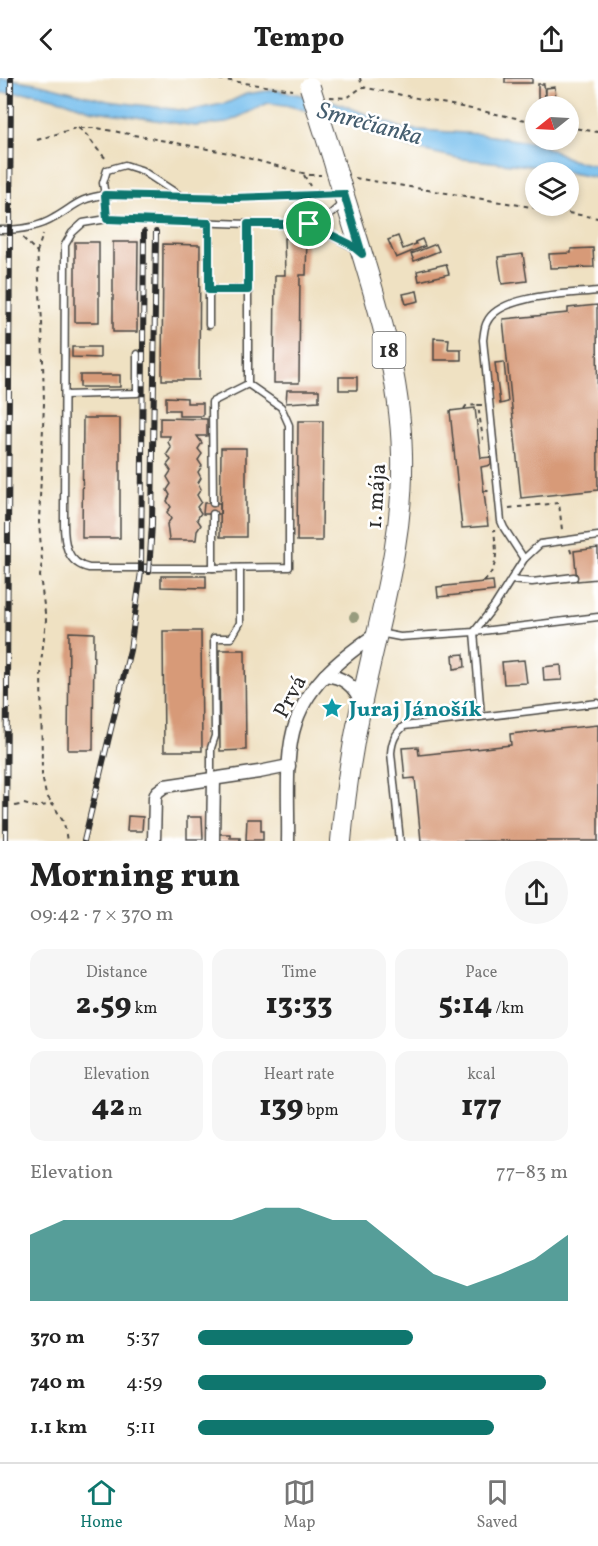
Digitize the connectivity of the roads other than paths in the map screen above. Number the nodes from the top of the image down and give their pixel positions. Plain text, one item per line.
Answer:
1 (312, 85) edge
2 (105, 195) junction
3 (179, 195) junction
4 (345, 197) junction
5 (107, 219) junction
6 (209, 223) junction
7 (248, 224) junction
8 (309, 224) junction
9 (0, 230) edge
10 (362, 254) junction
11 (209, 290) junction
12 (248, 290) junction
13 (598, 291) edge
14 (209, 325) dead end
15 (137, 354) dead end
16 (248, 384) junction
17 (65, 395) junction
18 (213, 503) dead end
19 (213, 514) dead end
20 (598, 536) edge
21 (524, 559) junction
22 (213, 568) junction
23 (240, 568) junction
24 (574, 577) dead end
25 (511, 580) junction
26 (598, 618) edge
27 (379, 632) junction
28 (474, 632) junction
29 (325, 675) junction
30 (361, 702) junction
31 (598, 703) edge
32 (481, 716) junction
33 (289, 766) junction
34 (213, 779) junction
35 (154, 841) edge
36 (213, 841) edge
37 (288, 841) edge
38 (341, 841) edge
39 (400, 841) edge

1 - 4 main road, 1. mája / 18, bridge
2 - 3 lane
2 - 3 lane
2 - 5 lane
2 - 9 lane
3 - 4 lane
4 - 8 lane
4 - 10 main road, 1. mája / 18
5 - 6 lane
5 - 17 lane
6 - 7 lane
6 - 11 lane
7 - 8 lane
7 - 12 lane
8 - 10 lane
10 - 27 main road, 1. mája / 18
11 - 12 lane
11 - 14 lane
12 - 16 lane
13 - 21 lane
15 - 17 lane
16 - 18 lane
16 - 23 lane
17 - 22 lane
19 - 22 lane
20 - 21 lane
21 - 25 lane
22 - 23 lane
23 - 34 lane
24 - 25 lane
25 - 28 lane
26 - 28 lane
27 - 28 lane
27 - 29 street, Prvá
27 - 30 main road, 1. mája / 18
28 - 32 lane
29 - 30 street
29 - 33 street, Prvá
30 - 38 main road, 1. mája / 18
31 - 32 lane
32 - 39 lane
33 - 34 street
33 - 37 street, Prvá
34 - 35 street
34 - 36 street

